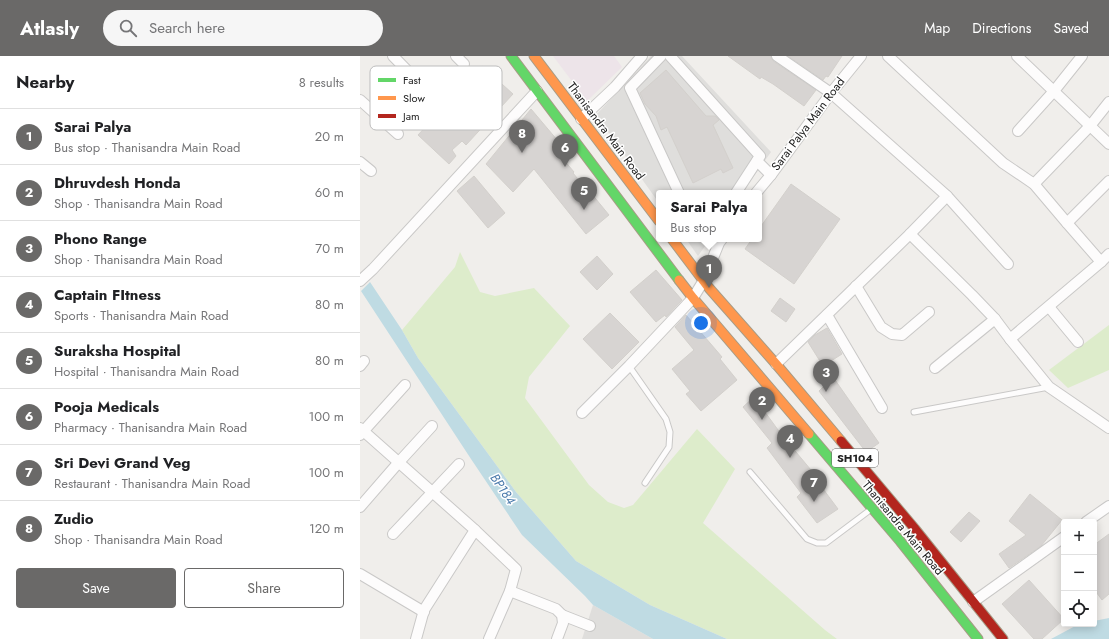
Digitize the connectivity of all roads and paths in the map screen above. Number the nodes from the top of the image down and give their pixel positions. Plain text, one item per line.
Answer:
1 (393, 56) edge
2 (456, 56) edge
3 (511, 56) edge
4 (534, 56) edge
5 (642, 56) edge
6 (661, 56) edge
7 (670, 56) edge
8 (777, 56) edge
9 (861, 56) edge
10 (888, 56) edge
11 (1017, 56) edge
12 (1082, 56) edge
13 (464, 64) dead end
14 (403, 66) edge
15 (537, 91) junction
16 (1054, 91) junction
17 (831, 92) junction
18 (360, 100) edge
19 (1109, 102) edge
20 (370, 109) edge
21 (581, 119) junction
22 (1090, 126) junction
23 (502, 129) edge
24 (394, 130) edge
25 (501, 130) edge
26 (1018, 130) dead end
27 (398, 134) dead end
28 (1109, 144) edge
29 (757, 161) junction
30 (360, 162) edge
31 (371, 171) dead end
32 (771, 174) junction
33 (1109, 181) edge
34 (1034, 184) junction
35 (678, 190) edge
36 (738, 190) edge
37 (758, 190) edge
38 (947, 196) junction
39 (656, 217) edge
40 (1067, 223) junction
41 (910, 234) junction
42 (674, 242) edge
43 (718, 242) edge
44 (1109, 254) edge
45 (1102, 262) junction
46 (1008, 264) dead end
47 (704, 280) junction
48 (360, 281) edge
49 (856, 286) junction
50 (693, 298) junction
51 (1048, 307) junction
52 (929, 312) dead end
53 (826, 314) junction
54 (995, 319) junction
55 (1010, 339) junction
56 (1078, 342) dead end
57 (776, 364) junction
58 (629, 366) junction
59 (936, 368) dead end
60 (406, 385) dead end
61 (1049, 386) junction
62 (882, 408) dead end
63 (914, 412) dead end
64 (582, 413) dead end
65 (432, 426) dead end
66 (1109, 428) edge
67 (361, 432) edge
68 (399, 462) junction
69 (458, 464) dead end
70 (750, 472) dead end
71 (645, 483) dead end
72 (432, 492) junction
73 (360, 506) edge
74 (872, 509) junction
75 (1107, 510) edge
76 (1091, 519) edge
77 (475, 530) junction
78 (392, 534) dead end
79 (1061, 539) edge
80 (360, 574) edge
81 (510, 591) junction
82 (973, 602) junction
83 (424, 612) junction
84 (562, 615) junction
85 (590, 626) dead end
86 (416, 639) edge
87 (489, 639) edge
88 (557, 639) edge
89 (978, 639) edge
90 (1003, 639) edge

1 - 14 street
2 - 13 street
3 - 15 main road, Thanisandra Main Road / SH104
4 - 21 main road, Thanisandra Main Road
5 - 21 street
6 - 35 street
7 - 29 street
8 - 17 street
9 - 17 street, Sarai Palya Main Road
10 - 34 street
11 - 16 street
12 - 16 street
15 - 23 street
15 - 50 main road, Thanisandra Main Road / SH104
16 - 22 street
16 - 26 street
17 - 32 street, Sarai Palya Main Road
17 - 38 street
18 - 20 street
19 - 22 street
21 - 39 main road, Thanisandra Main Road
22 - 28 street
22 - 34 street
24 - 27 street
25 - 48 street
29 - 32 street
29 - 36 street
30 - 31 street
32 - 37 street, Sarai Palya Main Road
33 - 40 street
34 - 40 street
38 - 41 street
38 - 46 street
40 - 45 street
41 - 49 street
41 - 54 street
42 - 47 main road, Thanisandra Main Road / SH104
43 - 47 street
44 - 45 street
45 - 51 street
47 - 50 street
47 - 57 main road, Thanisandra Main Road / SH104
49 - 52 street
49 - 53 street
50 - 58 street
50 - 74 main road, Thanisandra Main Road / SH104
51 - 55 street
51 - 56 street
53 - 57 street
53 - 62 street
54 - 55 street
54 - 59 street
55 - 61 street
57 - 82 main road, Thanisandra Main Road / SH104
58 - 64 street
58 - 71 lane
60 - 67 street
61 - 63 lane
61 - 66 street
65 - 68 street
67 - 68 street
68 - 72 street
68 - 73 street
69 - 72 street
70 - 74 lane
72 - 77 street
72 - 78 street
74 - 89 main road, Thanisandra Main Road / SH104
75 - 76 street
77 - 81 street
77 - 83 street
79 - 82 street
80 - 83 street
81 - 84 street
81 - 87 street
82 - 90 main road, Thanisandra Main Road / SH104
83 - 86 street
84 - 85 street
84 - 88 street

